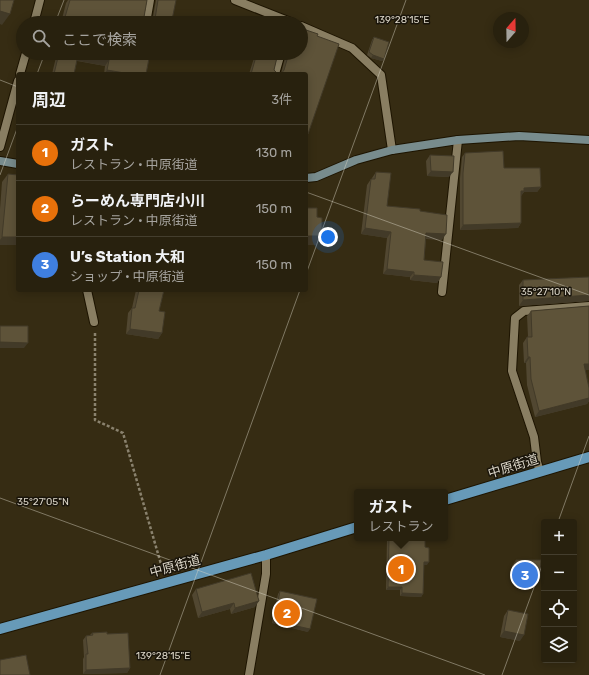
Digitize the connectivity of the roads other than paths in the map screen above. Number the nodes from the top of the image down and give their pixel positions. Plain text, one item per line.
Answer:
1 (40, 0) edge
2 (150, 0) edge
3 (235, 0) edge
4 (36, 16) edge
5 (147, 16) edge
6 (274, 16) edge
7 (308, 29) edge
8 (24, 60) edge
9 (279, 60) edge
10 (21, 72) edge
11 (276, 72) edge
12 (16, 88) edge
13 (458, 140) junction
14 (589, 140) edge
15 (0, 147) edge
16 (392, 150) junction
17 (0, 161) edge
18 (16, 164) edge
19 (308, 178) edge
20 (87, 292) edge
21 (442, 292) dead end
22 (589, 306) edge
23 (94, 322) road end
24 (589, 457) edge
25 (540, 472) junction
26 (448, 499) edge
27 (354, 528) edge
28 (266, 555) junction
29 (0, 629) edge
30 (249, 675) edge

1 - 4 street
2 - 5 street
3 - 6 street
7 - 16 street
8 - 10 street
9 - 11 street
12 - 15 street
13 - 14 street
13 - 16 street
13 - 21 street
16 - 19 street
17 - 18 street
20 - 23 street
22 - 25 street
24 - 25 main road, 中原街道
25 - 26 main road, 中原街道
27 - 28 main road, 中原街道
28 - 29 main road, 中原街道
28 - 30 street

